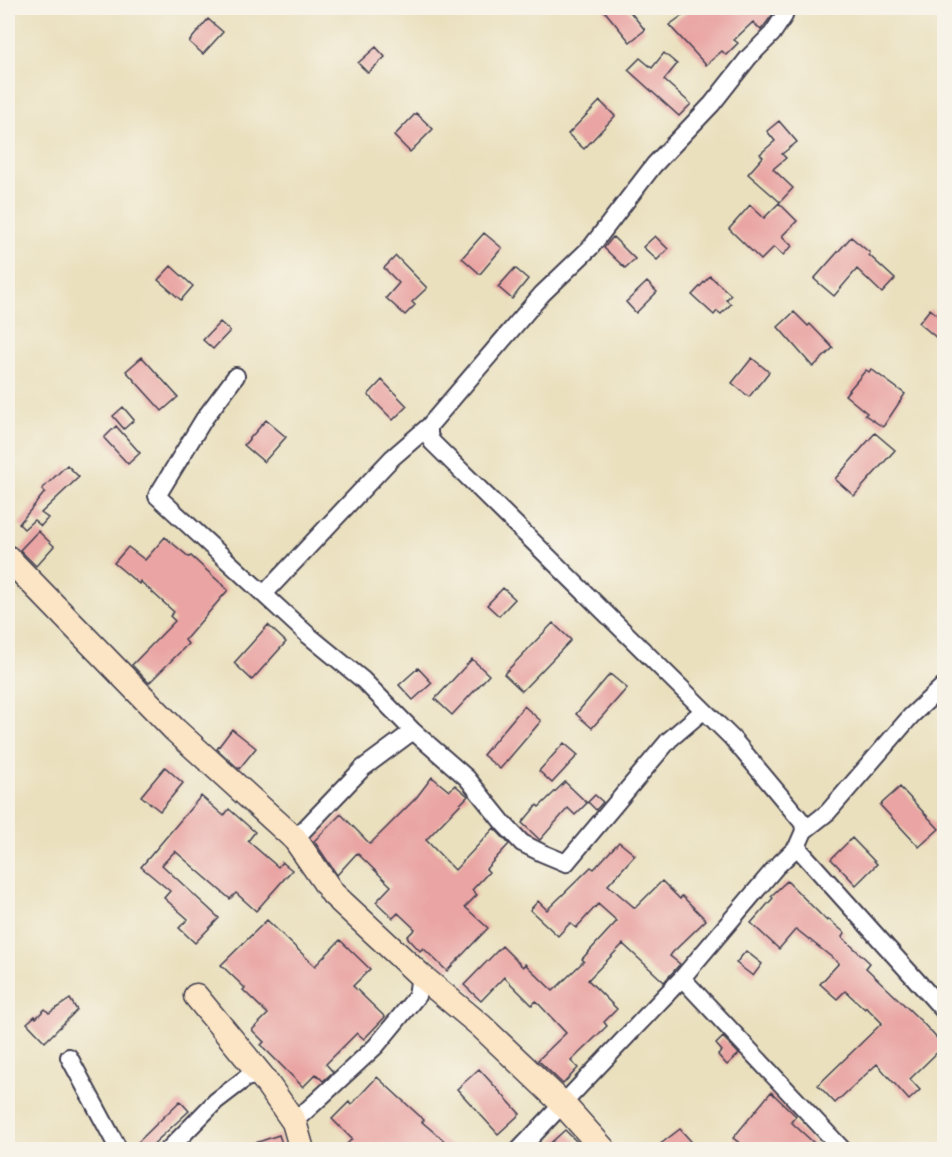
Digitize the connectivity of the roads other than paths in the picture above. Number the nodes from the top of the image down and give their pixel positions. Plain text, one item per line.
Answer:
1 (786, 8) edge
2 (236, 376) dead end
3 (429, 426) junction
4 (8, 558) edge
5 (264, 594) junction
6 (945, 685) edge
7 (703, 711) junction
8 (413, 731) junction
9 (804, 831) junction
10 (295, 839) junction
11 (797, 848) junction
12 (682, 978) junction
13 (418, 986) junction
14 (196, 996) dead end
15 (945, 1011) edge
16 (69, 1057) dead end
17 (261, 1076) junction
18 (562, 1103) junction
19 (294, 1122) junction
20 (119, 1149) edge
21 (168, 1149) edge
22 (302, 1149) edge
23 (519, 1149) edge
24 (604, 1149) edge
25 (843, 1149) edge

1 - 3 street
2 - 5 street
3 - 5 street
3 - 7 street
4 - 10 street
5 - 8 street
6 - 9 street
7 - 8 street
7 - 9 street
8 - 10 street
9 - 11 street
10 - 13 street
11 - 12 street
11 - 15 street
12 - 18 street
12 - 25 street
13 - 18 street
13 - 19 street
14 - 17 street
16 - 20 street
17 - 19 street
17 - 21 street
18 - 23 street
18 - 24 street
19 - 22 street

